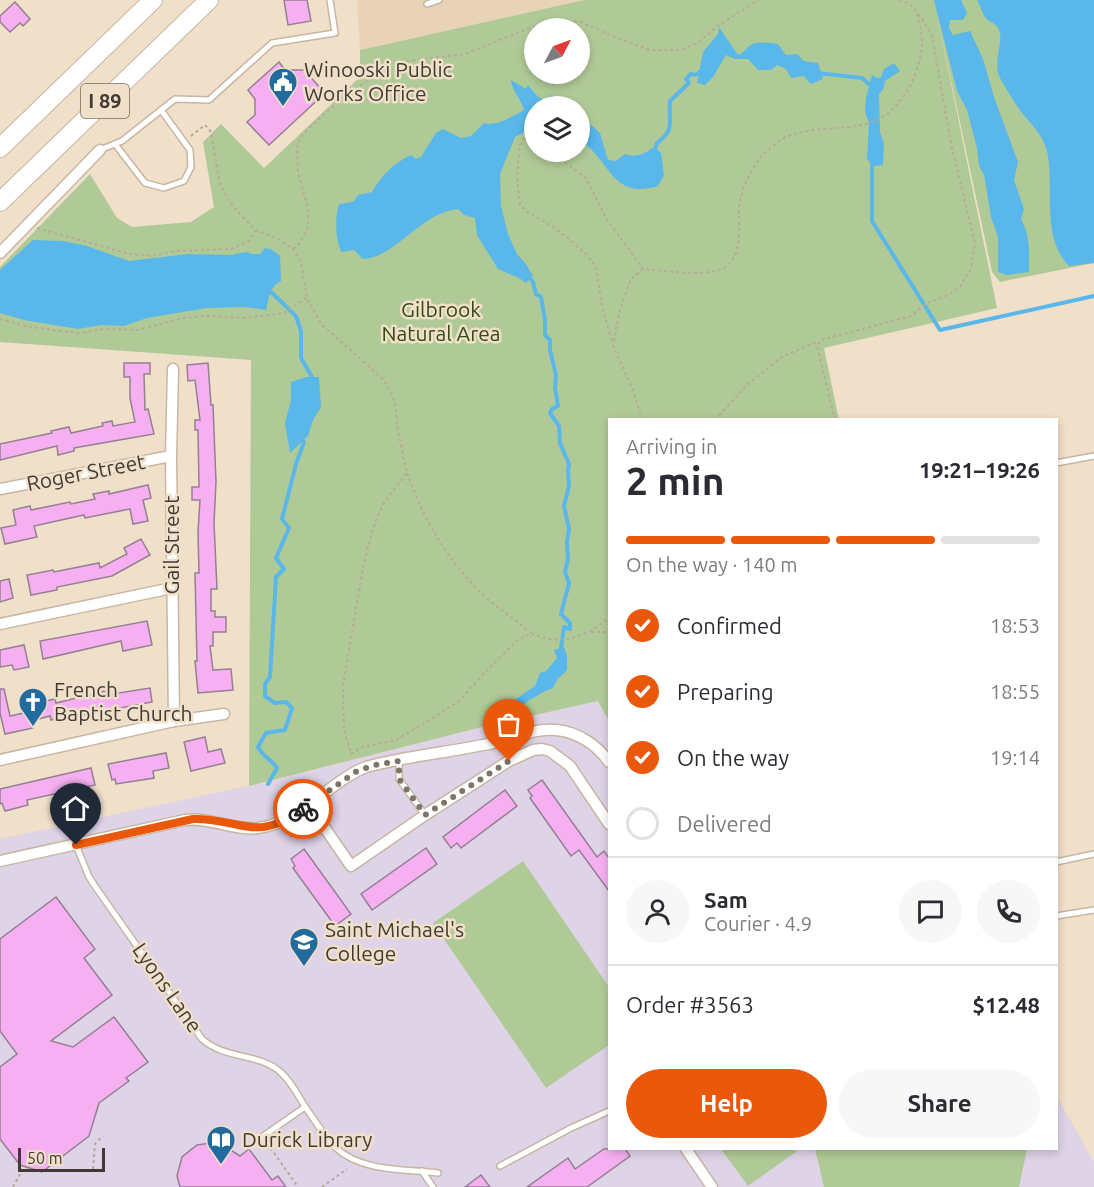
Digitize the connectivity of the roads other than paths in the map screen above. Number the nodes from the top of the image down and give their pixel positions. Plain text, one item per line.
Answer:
1 (153, 0) edge
2 (209, 0) edge
3 (330, 0) edge
4 (440, 0) edge
5 (427, 4) dead end
6 (161, 110) junction
7 (115, 144) junction
8 (0, 148) edge
9 (100, 150) joint
10 (0, 202) edge
11 (0, 253) edge
12 (173, 369) dead end
13 (171, 456) junction
14 (1094, 456) edge
15 (1058, 464) edge
16 (0, 489) edge
17 (172, 588) junction
18 (0, 624) edge
19 (224, 714) dead end
20 (174, 721) junction
21 (0, 760) edge
22 (399, 761) junction
23 (608, 761) edge
24 (309, 805) junction
25 (425, 815) junction
26 (608, 823) edge
27 (76, 845) junction
28 (1094, 854) edge
29 (0, 861) edge
30 (1058, 862) edge
31 (1094, 910) edge
32 (1058, 916) edge
33 (305, 1107) junction
34 (608, 1111) edge
35 (256, 1141) dead end
36 (687, 1150) edge
37 (500, 1166) dead end
38 (422, 1171) junction
39 (438, 1173) dead end
40 (433, 1187) edge
41 (712, 1187) edge

1 - 8 highway, I 89
2 - 10 highway, I 89
3 - 6 lane
4 - 5 lane
6 - 7 lane
6 - 7 lane
7 - 9 lane
9 - 11 street
12 - 13 street, Gail Street
13 - 16 street, Roger Street
13 - 17 street, Gail Street
14 - 15 lane
17 - 18 street
17 - 20 street, Gail Street
19 - 20 street
20 - 21 street
22 - 23 street
22 - 24 street
22 - 25 lane
24 - 25 street
24 - 27 street
25 - 26 street
27 - 29 street
27 - 33 lane, Lyons Lane
28 - 30 lane
31 - 32 lane
33 - 35 lane
33 - 38 lane, Lyons Lane
34 - 37 lane
36 - 41 street
38 - 39 lane, Lyons Lane
38 - 40 lane

